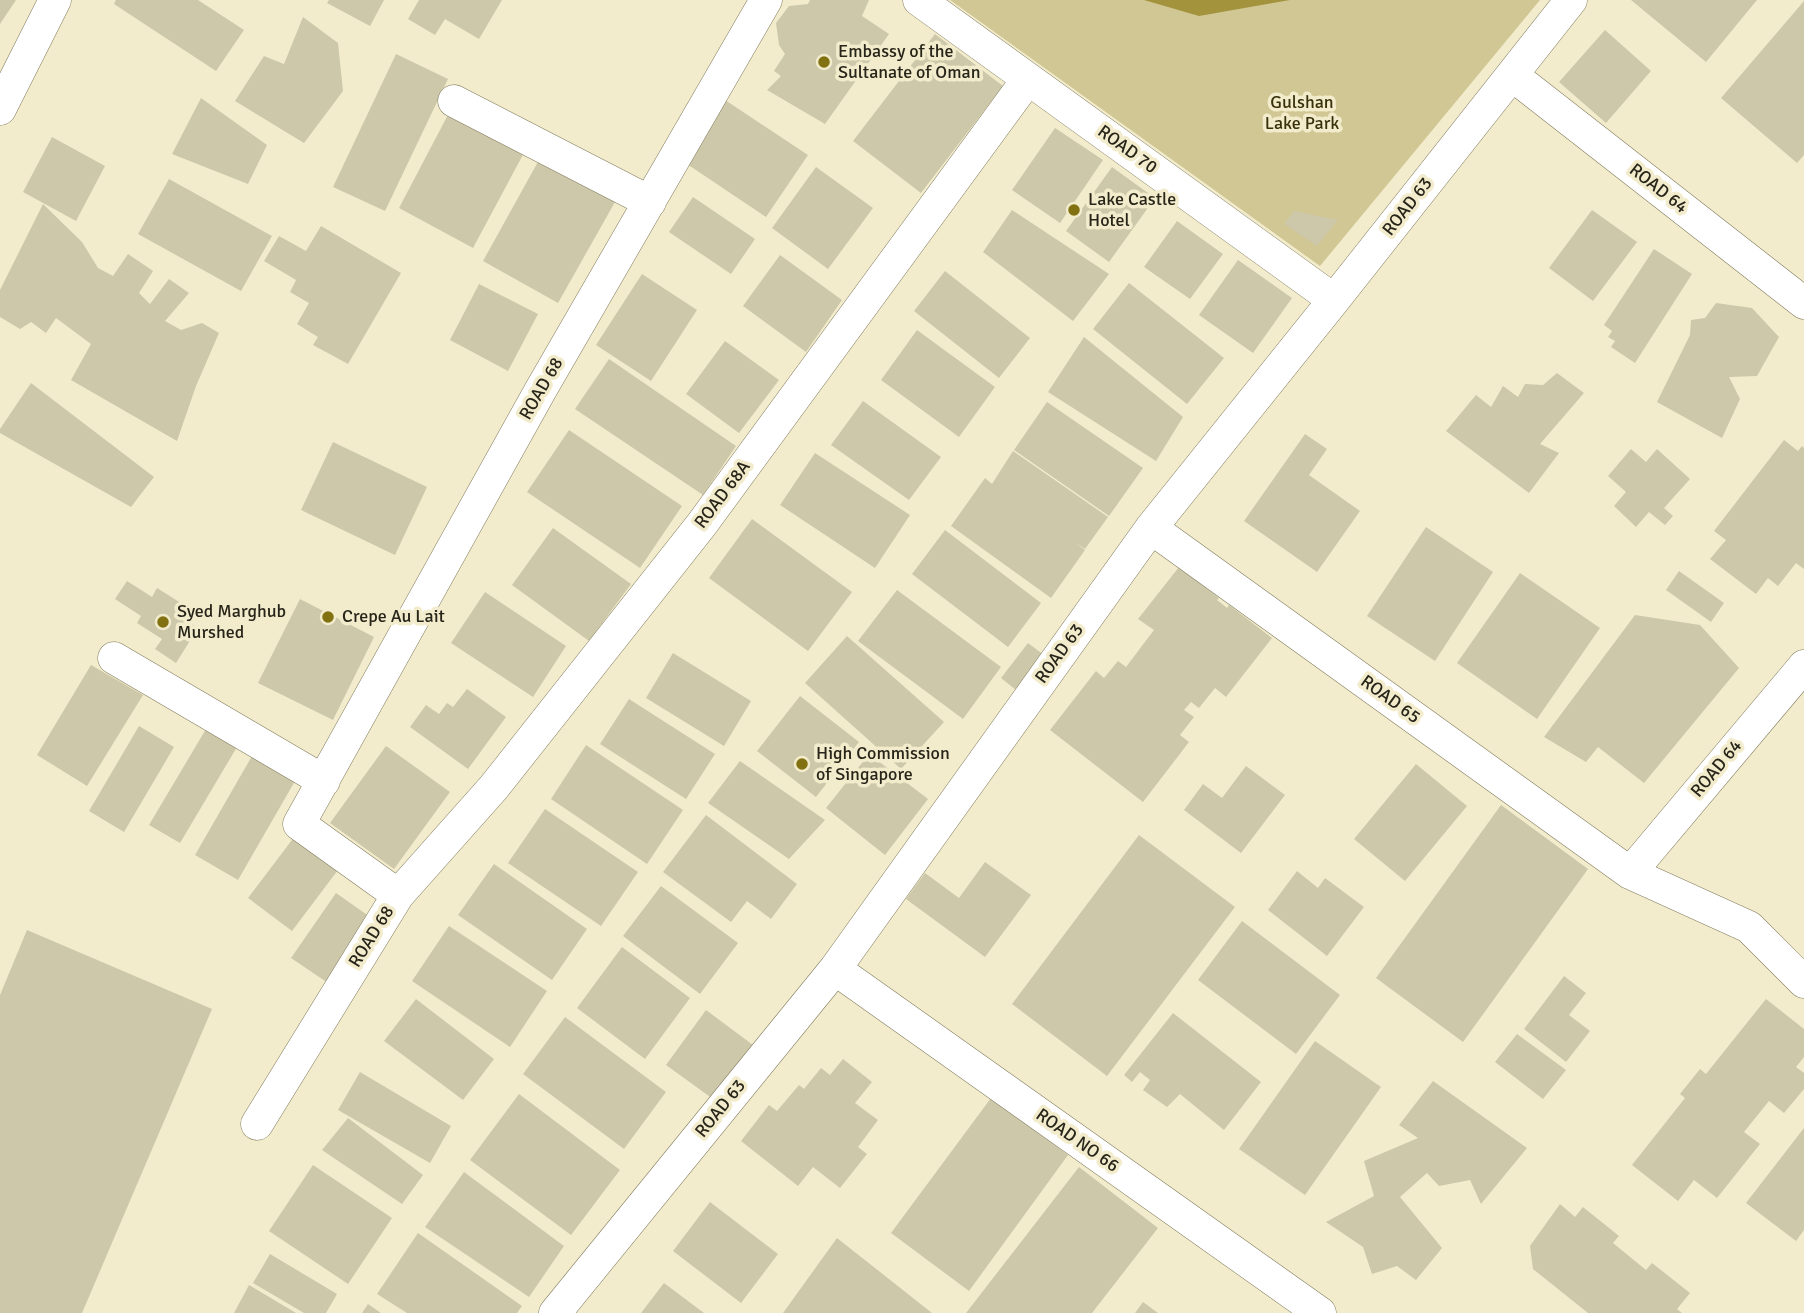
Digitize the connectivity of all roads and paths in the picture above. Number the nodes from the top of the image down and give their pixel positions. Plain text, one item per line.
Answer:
1 (55, 0) edge
2 (766, 0) edge
3 (919, 0) edge
4 (1571, 0) edge
5 (1512, 75) junction
6 (1028, 79) junction
7 (454, 101) dead end
8 (0, 109) edge
9 (650, 202) junction
10 (1334, 300) junction
11 (1804, 303) edge
12 (1151, 528) junction
13 (114, 658) dead end
14 (1804, 666) edge
15 (324, 781) junction
16 (1630, 873) junction
17 (398, 895) junction
18 (835, 969) junction
19 (1804, 982) edge
20 (257, 1124) dead end
21 (555, 1313) edge
22 (1320, 1313) edge

1 - 8 street
2 - 9 street, ROAD 68
3 - 6 street, ROAD 70
4 - 5 street, ROAD 63
5 - 10 street, ROAD 63
5 - 11 street, ROAD 64
6 - 10 street, ROAD 70
6 - 17 street, ROAD 68A
7 - 9 street
9 - 15 street, ROAD 68
10 - 12 street, ROAD 63
12 - 16 street, ROAD 65
12 - 18 street, ROAD 63
13 - 15 street
14 - 16 street, ROAD 64
15 - 17 street, ROAD 68
16 - 19 street, ROAD 65
17 - 20 street, ROAD 68
18 - 21 street, ROAD 63
18 - 22 street, ROAD NO 66

